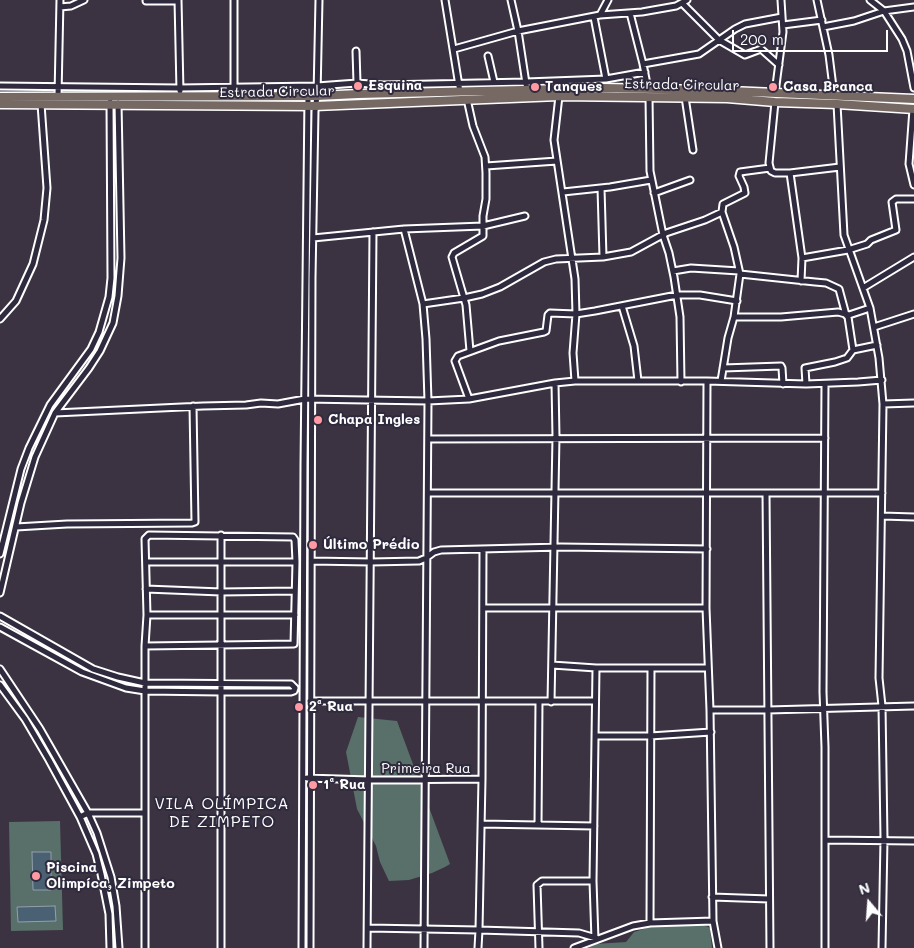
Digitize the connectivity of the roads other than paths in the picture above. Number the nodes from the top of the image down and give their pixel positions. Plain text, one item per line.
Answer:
1 (60, 0) edge
2 (84, 0) edge
3 (178, 0) edge
4 (234, 0) edge
5 (319, 0) edge
6 (445, 0) edge
7 (511, 0) edge
8 (608, 0) edge
9 (671, 0) edge
10 (781, 0) edge
11 (817, 0) edge
12 (870, 0) edge
13 (146, 1) edge
14 (685, 1) edge
15 (676, 6) junction
16 (60, 7) junction
17 (914, 7) edge
18 (884, 11) junction
19 (630, 13) junction
20 (597, 16) junction
21 (782, 17) junction
22 (822, 23) junction
23 (783, 25) junction
24 (518, 31) junction
25 (719, 40) junction
26 (454, 49) junction
27 (356, 51) dead end
28 (488, 56) dead end
29 (643, 64) junction
30 (779, 65) junction
31 (645, 72) junction
32 (606, 78) junction
33 (459, 82) junction
34 (494, 82) junction
35 (526, 82) junction
36 (357, 83) junction
37 (0, 86) edge
38 (317, 86) junction
39 (58, 87) junction
40 (235, 87) junction
41 (914, 88) edge
42 (527, 90) junction
43 (180, 92) junction
44 (460, 92) junction
45 (649, 93) junction
46 (775, 93) junction
47 (58, 96) junction
48 (234, 96) junction
49 (308, 96) junction
50 (317, 96) junction
51 (559, 96) junction
52 (834, 96) junction
53 (0, 97) edge
54 (684, 97) junction
55 (468, 99) junction
56 (914, 99) edge
57 (114, 101) junction
58 (775, 102) junction
59 (0, 104) edge
60 (41, 104) junction
61 (837, 104) junction
62 (311, 106) junction
63 (913, 109) edge
64 (693, 150) dead end
65 (557, 161) junction
66 (911, 164) edge
67 (486, 166) junction
68 (840, 167) junction
69 (770, 168) junction
70 (790, 173) junction
71 (652, 180) junction
72 (690, 180) dead end
73 (914, 185) edge
74 (601, 188) junction
75 (563, 192) junction
76 (654, 193) junction
77 (914, 199) edge
78 (722, 212) junction
79 (525, 216) dead end
80 (483, 226) junction
81 (404, 230) junction
82 (373, 232) junction
83 (663, 235) junction
84 (313, 238) junction
85 (848, 250) junction
86 (603, 257) junction
87 (572, 258) junction
88 (802, 258) junction
89 (914, 258) edge
90 (673, 271) junction
91 (740, 273) junction
92 (801, 280) junction
93 (863, 288) junction
94 (677, 294) junction
95 (464, 298) junction
96 (737, 300) junction
97 (423, 304) junction
98 (622, 306) junction
99 (870, 308) junction
100 (576, 314) junction
101 (914, 314) edge
102 (846, 315) junction
103 (734, 317) junction
104 (0, 319) edge
105 (874, 327) junction
106 (877, 346) junction
107 (853, 350) junction
108 (470, 351) junction
109 (723, 368) junction
110 (882, 380) junction
111 (575, 381) junction
112 (638, 381) junction
113 (707, 381) junction
114 (682, 382) junction
115 (721, 382) junction
116 (555, 383) junction
117 (783, 384) junction
118 (806, 384) junction
119 (825, 384) junction
120 (305, 399) junction
121 (313, 399) junction
122 (469, 399) junction
123 (372, 400) junction
124 (428, 401) junction
125 (914, 403) edge
126 (883, 404) junction
127 (193, 406) junction
128 (55, 413) junction
129 (556, 437) junction
130 (428, 438) junction
131 (706, 438) junction
132 (825, 438) junction
133 (554, 492) junction
134 (766, 492) junction
135 (428, 493) junction
136 (708, 493) junction
137 (882, 493) junction
138 (824, 494) junction
139 (882, 516) junction
140 (914, 517) edge
141 (16, 527) junction
142 (221, 535) junction
143 (554, 548) junction
144 (483, 549) junction
145 (707, 549) junction
146 (0, 554) edge
147 (426, 558) junction
148 (311, 561) junction
149 (146, 562) junction
150 (221, 562) junction
151 (296, 562) junction
152 (371, 562) junction
153 (146, 589) junction
154 (295, 591) junction
155 (221, 592) junction
156 (0, 594) edge
157 (552, 607) junction
158 (483, 608) junction
159 (706, 608) junction
160 (295, 615) junction
161 (0, 616) edge
162 (147, 616) junction
163 (221, 616) junction
164 (0, 627) edge
165 (146, 646) junction
166 (221, 646) junction
167 (552, 665) junction
168 (596, 668) junction
169 (651, 668) junction
170 (708, 668) junction
171 (0, 669) edge
172 (145, 683) junction
173 (0, 685) edge
174 (221, 685) junction
175 (145, 691) junction
176 (221, 692) junction
177 (369, 700) junction
178 (426, 700) junction
179 (482, 700) junction
180 (310, 701) junction
181 (540, 701) junction
182 (595, 701) junction
183 (550, 702) junction
184 (882, 706) junction
185 (914, 706) edge
186 (824, 708) junction
187 (710, 710) junction
188 (768, 710) junction
189 (710, 732) junction
190 (595, 736) junction
191 (650, 736) junction
192 (302, 778) junction
193 (310, 778) junction
194 (424, 779) junction
195 (482, 779) junction
196 (368, 780) junction
197 (88, 813) junction
198 (146, 813) junction
199 (80, 817) junction
200 (481, 824) junction
201 (538, 825) junction
202 (594, 826) junction
203 (884, 839) junction
204 (825, 840) junction
205 (914, 841) edge
206 (593, 881) junction
207 (712, 898) junction
208 (769, 899) junction
209 (713, 920) junction
210 (650, 922) junction
211 (368, 928) junction
212 (425, 930) junction
213 (479, 930) junction
214 (537, 931) junction
215 (596, 939) junction
216 (110, 948) edge
217 (119, 948) edge
218 (145, 948) edge
219 (221, 948) edge
220 (302, 948) edge
221 (310, 948) edge
222 (367, 948) edge
223 (424, 948) edge
224 (478, 948) edge
225 (539, 948) edge
226 (574, 948) edge
227 (718, 948) edge
228 (770, 948) edge
229 (825, 948) edge
230 (882, 948) edge

1 - 16 street
2 - 16 street
3 - 13 street
3 - 43 street
4 - 40 street
5 - 38 street
6 - 26 street
7 - 24 street
8 - 20 street
9 - 15 street
10 - 21 street
11 - 22 street
12 - 18 street
14 - 15 street
14 - 25 street
15 - 19 street
16 - 39 street
17 - 18 street
18 - 22 street
18 - 41 street
19 - 20 street
19 - 29 street
20 - 24 street
20 - 32 street
21 - 23 street
21 - 25 street
22 - 23 street
22 - 52 street
23 - 30 street
24 - 26 street
24 - 35 street
25 - 29 street
25 - 30 street
26 - 33 street
27 - 36 street
28 - 34 street
29 - 31 street
30 - 46 street
31 - 32 street
31 - 45 street
32 - 35 street
33 - 34 street
33 - 36 street
33 - 44 street
34 - 35 street
35 - 42 street
36 - 38 street
37 - 39 street
38 - 40 street
38 - 50 street
39 - 43 street
39 - 47 street
40 - 43 street
40 - 48 street
42 - 44 main road
42 - 45 main road
43 - 48 main road
43 - 57 main road
44 - 50 main road
45 - 46 main road
45 - 51 main road, Estrada Circular
45 - 54 main road, Estrada Circular
45 - 71 street
46 - 52 main road
47 - 53 main road
47 - 57 main road
48 - 49 main road
49 - 50 main road
49 - 62 street
50 - 62 street
51 - 55 main road, Estrada Circular
51 - 65 street
52 - 56 main road
54 - 58 main road, Estrada Circular
54 - 64 street
55 - 62 main road, Estrada Circular
55 - 67 street
57 - 60 main road, Estrada Circular
57 - 62 main road, Estrada Circular
57 - 128 street
57 - 146 street
58 - 61 main road, Estrada Circular
58 - 69 street
59 - 60 main road, Estrada Circular
60 - 104 street
61 - 63 main road, Estrada Circular
61 - 68 street
62 - 84 street
62 - 120 street
63 - 66 street
65 - 67 street
65 - 75 street
66 - 73 street
67 - 80 street
68 - 70 street
68 - 85 street
69 - 70 street
69 - 78 street
70 - 88 street
71 - 74 street
71 - 76 street
72 - 76 street
74 - 75 street
74 - 86 street
75 - 87 street
76 - 83 street
77 - 85 street
78 - 83 street
78 - 91 street
79 - 80 street
80 - 81 street
80 - 95 street
81 - 82 street
81 - 97 street
82 - 84 street
82 - 123 street
83 - 86 street
83 - 90 street
84 - 121 street
85 - 88 street
85 - 93 street
86 - 87 street
87 - 95 street
87 - 100 street
88 - 92 street
89 - 93 street
90 - 91 street
90 - 94 street
91 - 92 street
91 - 96 street
92 - 102 street
93 - 99 street
94 - 96 street
94 - 98 street
94 - 114 street
95 - 97 street
95 - 108 street
96 - 103 street
97 - 124 street
98 - 100 street
98 - 112 street
99 - 102 street
99 - 105 street
100 - 108 street
100 - 111 street
101 - 105 street
102 - 103 street
102 - 107 street
103 - 109 street
105 - 106 street
106 - 107 street
106 - 110 street
107 - 118 street
108 - 122 street
109 - 115 street
109 - 117 street
110 - 119 street
110 - 126 street
111 - 112 street
111 - 116 street
112 - 114 street
113 - 114 street
113 - 115 street
113 - 131 street
115 - 117 street
116 - 122 street
116 - 129 street
117 - 118 street
118 - 119 street
119 - 132 street
120 - 121 street
120 - 127 street
120 - 192 street
121 - 123 street
121 - 148 street
122 - 124 street
123 - 124 street
123 - 152 street
124 - 130 street
125 - 126 street
126 - 137 street
127 - 128 street
127 - 141 street
128 - 141 street
129 - 130 street
129 - 131 street
129 - 133 street
130 - 135 street
131 - 132 street
131 - 136 street
132 - 138 street
133 - 135 street
133 - 136 street
133 - 143 street
134 - 136 street
134 - 138 street
134 - 188 street
135 - 147 street
136 - 145 street
137 - 138 street
137 - 139 street
138 - 186 street
139 - 140 street
139 - 184 street
141 - 156 street
142 - 149 street
142 - 150 street
142 - 151 street
143 - 144 street
143 - 145 street
143 - 157 street
144 - 147 street
144 - 158 street
145 - 159 street
147 - 152 street
147 - 178 street
148 - 152 street
148 - 180 street
149 - 150 street
149 - 153 street
150 - 151 street
150 - 155 street
151 - 154 street
152 - 177 street
153 - 155 street
153 - 162 street
154 - 155 street
154 - 160 street
155 - 163 street
157 - 158 street
157 - 159 street
157 - 167 street
158 - 179 street
159 - 170 street
160 - 163 street
160 - 166 street
161 - 172 street
162 - 163 street
162 - 165 street
163 - 166 street
164 - 175 street
165 - 166 street
165 - 172 street
166 - 174 street
167 - 168 street
167 - 183 street
168 - 169 street
168 - 182 street
169 - 170 street
169 - 191 street
170 - 187 street
171 - 197 street
172 - 174 street
172 - 175 street
173 - 199 street
174 - 176 street
174 - 176 street
175 - 176 street
175 - 198 street
176 - 219 street
177 - 178 street
177 - 180 street
177 - 196 street
178 - 179 street
178 - 194 street
179 - 181 street
179 - 195 street
180 - 193 street
181 - 183 street
181 - 201 street
182 - 183 street
182 - 190 street
184 - 185 street
184 - 186 street
184 - 203 street
186 - 188 street
186 - 204 street
187 - 188 street
187 - 189 street
188 - 208 street
189 - 191 street
189 - 207 street
190 - 191 street
190 - 202 street
191 - 210 street
192 - 193 street, Primeira Rua
192 - 220 street
193 - 196 street, Primeira Rua
193 - 221 street
194 - 195 street, Primeira Rua
194 - 196 street, Primeira Rua
194 - 212 street
195 - 200 street
196 - 211 street
197 - 198 street
197 - 199 street
197 - 217 street
198 - 218 street
199 - 216 street
200 - 201 street
200 - 213 street
201 - 202 street
202 - 206 street
203 - 204 street
203 - 205 street
203 - 230 street
204 - 229 street
206 - 214 street
206 - 215 street
207 - 208 street
207 - 209 street
208 - 228 street
209 - 210 street
209 - 227 street
210 - 215 street
211 - 212 street
211 - 222 street
212 - 213 street
212 - 223 street
213 - 214 street
213 - 224 street
214 - 215 street
214 - 225 street
215 - 226 street

